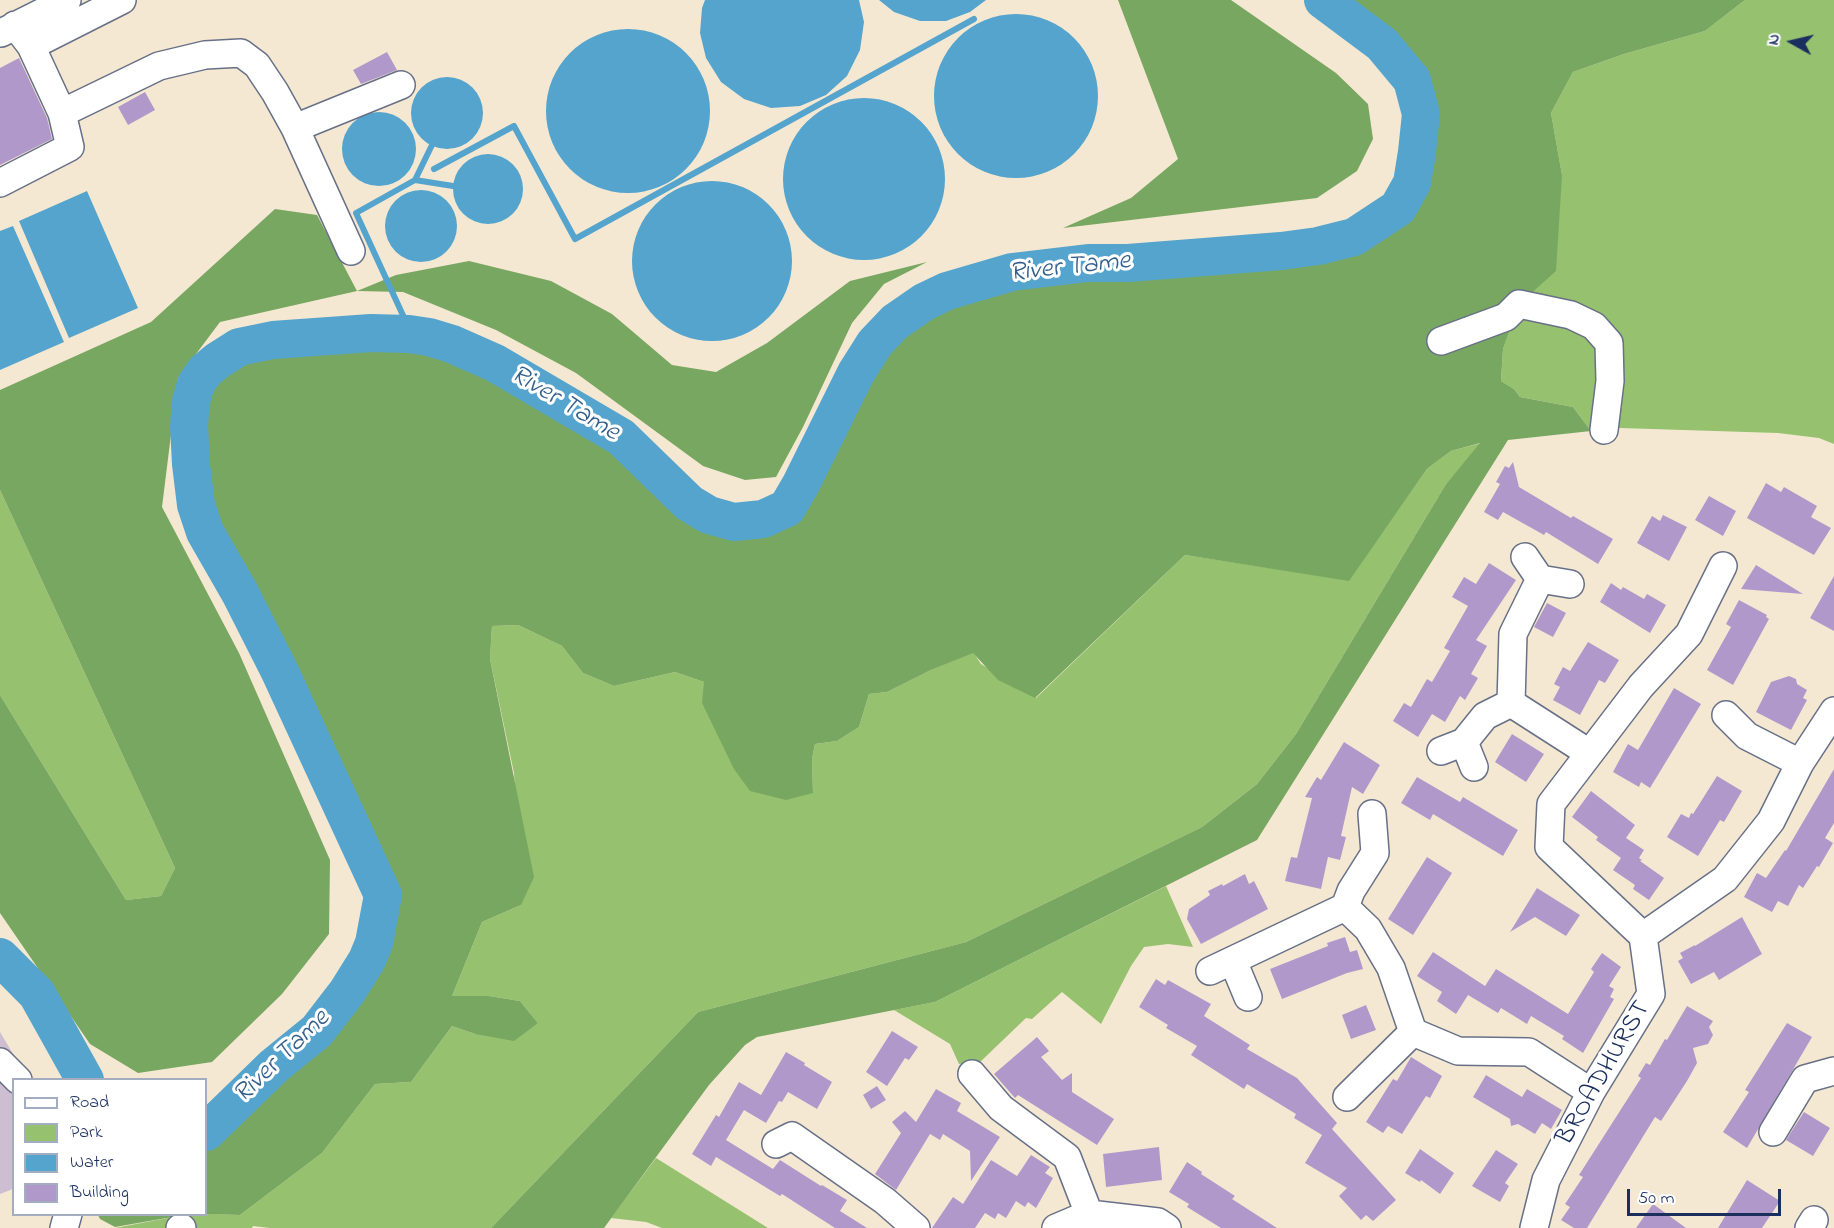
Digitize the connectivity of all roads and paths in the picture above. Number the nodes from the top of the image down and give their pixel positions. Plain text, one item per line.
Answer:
1 (67, 0) edge
2 (122, 0) edge
3 (15, 35) edge
4 (401, 85) dead end
5 (62, 113) junction
6 (295, 128) junction
7 (0, 183) edge
8 (351, 251) dead end
9 (1441, 341) dead end
10 (1604, 430) dead end
11 (1525, 557) dead end
12 (1723, 566) dead end
13 (1540, 579) junction
14 (1570, 584) dead end
15 (1511, 703) junction
16 (1834, 711) edge
17 (1726, 715) dead end
18 (1589, 753) junction
19 (1800, 763) junction
20 (1474, 767) dead end
21 (1372, 814) dead end
22 (1345, 907) junction
23 (1643, 936) junction
24 (1248, 997) dead end
25 (1413, 1032) junction
26 (0, 1062) edge
27 (1834, 1071) edge
28 (972, 1074) dead end
29 (16, 1078) edge
30 (1591, 1092) junction
31 (1347, 1097) dead end
32 (1773, 1132) dead end
33 (776, 1144) dead end
34 (1089, 1214) junction
35 (916, 1228) edge
36 (1056, 1228) edge
37 (1167, 1228) edge
38 (1534, 1228) edge

1 - 3 street
2 - 3 street
3 - 5 street
4 - 6 street
5 - 6 street
5 - 7 street
6 - 8 street
9 - 10 street
11 - 13 street
12 - 18 street
13 - 14 street
13 - 15 street
15 - 18 street
15 - 20 street
16 - 19 street
17 - 19 street
18 - 23 street
19 - 23 street
21 - 22 street
22 - 24 street
22 - 25 street
23 - 30 street, BROADHURST
25 - 30 street
25 - 31 street
26 - 29 street
27 - 32 street
28 - 34 street
30 - 38 street, BROADHURST
33 - 35 street
34 - 36 street
34 - 37 street

